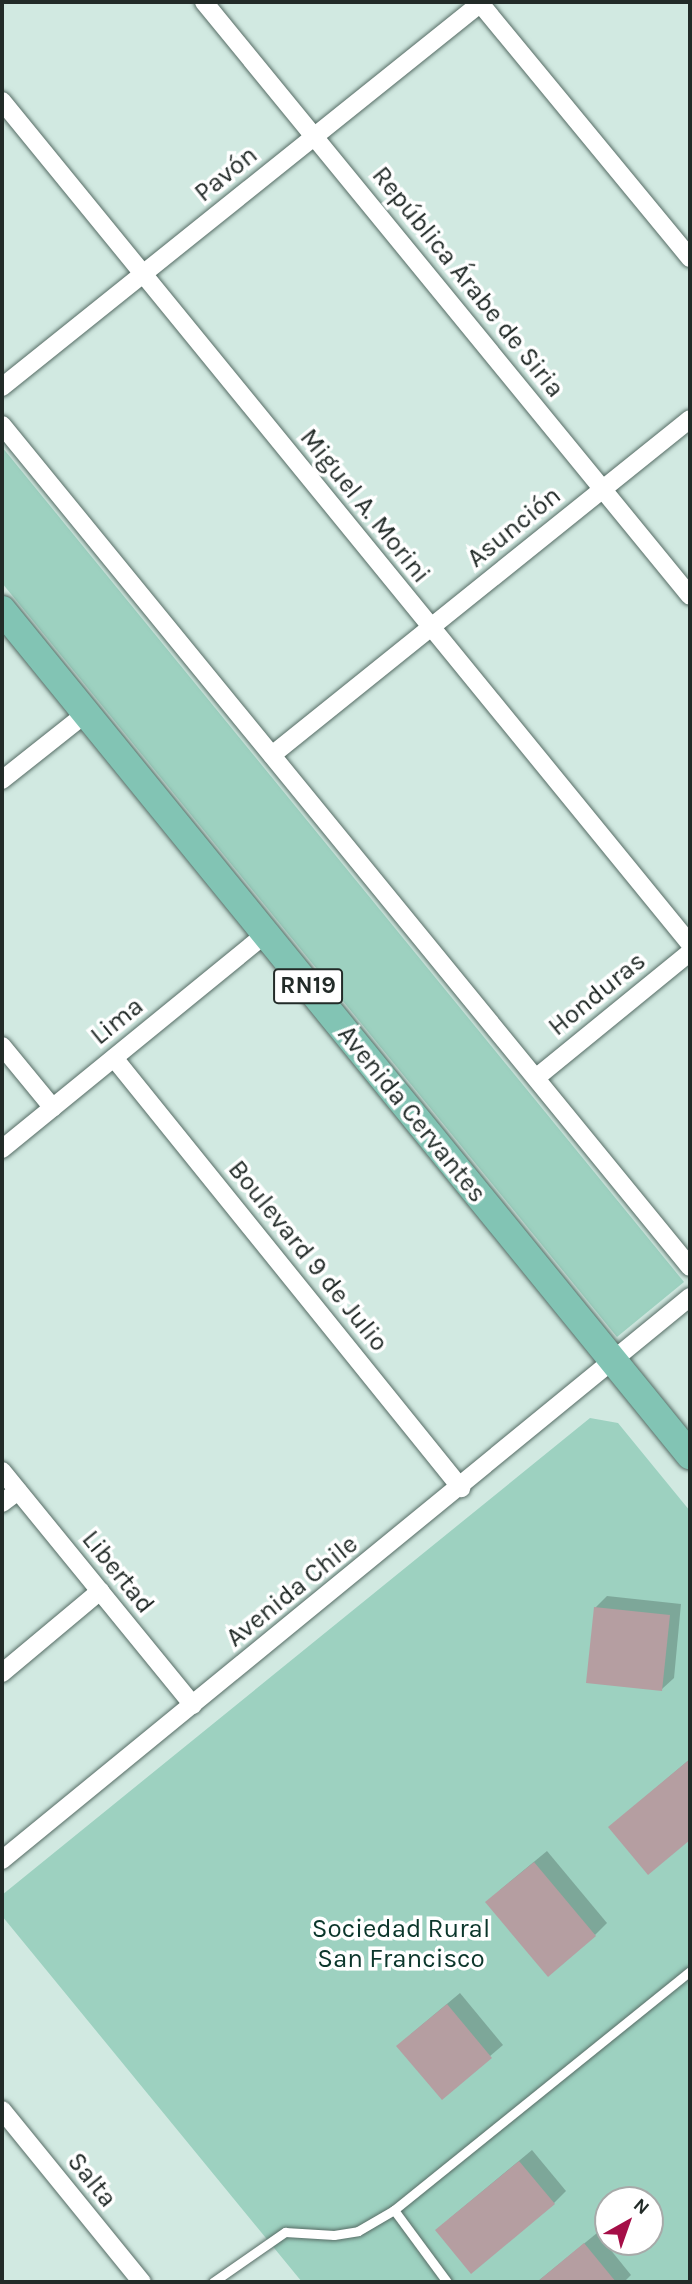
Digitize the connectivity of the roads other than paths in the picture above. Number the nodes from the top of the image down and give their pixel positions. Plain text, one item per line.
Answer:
1 (204, 2) edge
2 (481, 2) edge
3 (2, 101) edge
4 (314, 136) junction
5 (690, 258) edge
6 (142, 274) junction
7 (2, 387) edge
8 (690, 419) edge
9 (2, 425) edge
10 (602, 488) junction
11 (690, 596) edge
12 (2, 610) edge
13 (431, 629) junction
14 (84, 715) junction
15 (272, 755) junction
16 (2, 780) edge
17 (266, 934) junction
18 (690, 944) edge
19 (690, 952) edge
20 (2, 1046) edge
21 (114, 1058) junction
22 (537, 1077) junction
23 (52, 1108) junction
24 (2, 1149) edge
25 (690, 1267) edge
26 (690, 1297) edge
27 (615, 1362) junction
28 (690, 1455) edge
29 (2, 1471) edge
30 (461, 1488) junction
31 (18, 1490) junction
32 (2, 1503) edge
33 (100, 1591) junction
34 (2, 1673) edge
35 (193, 1705) junction
36 (2, 1860) edge
37 (690, 1971) edge
38 (2, 2110) edge
39 (394, 2210) junction
40 (142, 2282) edge
41 (213, 2282) edge
42 (447, 2282) edge

1 - 4 street, República Árabe de Siria
2 - 4 street, Pavón
2 - 5 street
3 - 6 street, Miguel A. Morini
4 - 6 street, Pavón
4 - 10 street, República Árabe de Siria
6 - 7 street, Pavón
6 - 13 street, Miguel A. Morini
8 - 10 street, Asunción
9 - 15 street
10 - 11 street, República Árabe de Siria
10 - 13 street, Asunción
12 - 14 main road, Avenida Cervantes / RN19
13 - 15 street, Asunción
13 - 18 street, Miguel A. Morini
14 - 16 street
14 - 17 main road, Avenida Cervantes / RN19
15 - 22 street
17 - 21 street, Lima
17 - 27 main road, Avenida Cervantes / RN19
19 - 22 street, Honduras
20 - 23 street
21 - 23 street, Lima
21 - 30 street, Boulevard 9 de Julio
22 - 25 street
23 - 24 street, Lima
26 - 27 street, Avenida Chile
27 - 28 main road, Avenida Cervantes / RN19
27 - 30 street, Avenida Chile
29 - 31 street, Libertad
30 - 35 street, Avenida Chile
31 - 32 street
31 - 33 street, Libertad
33 - 34 street
33 - 35 street, Libertad
35 - 36 street, Avenida Chile
37 - 39 lane
38 - 40 street, Salta
39 - 41 lane
39 - 42 lane

